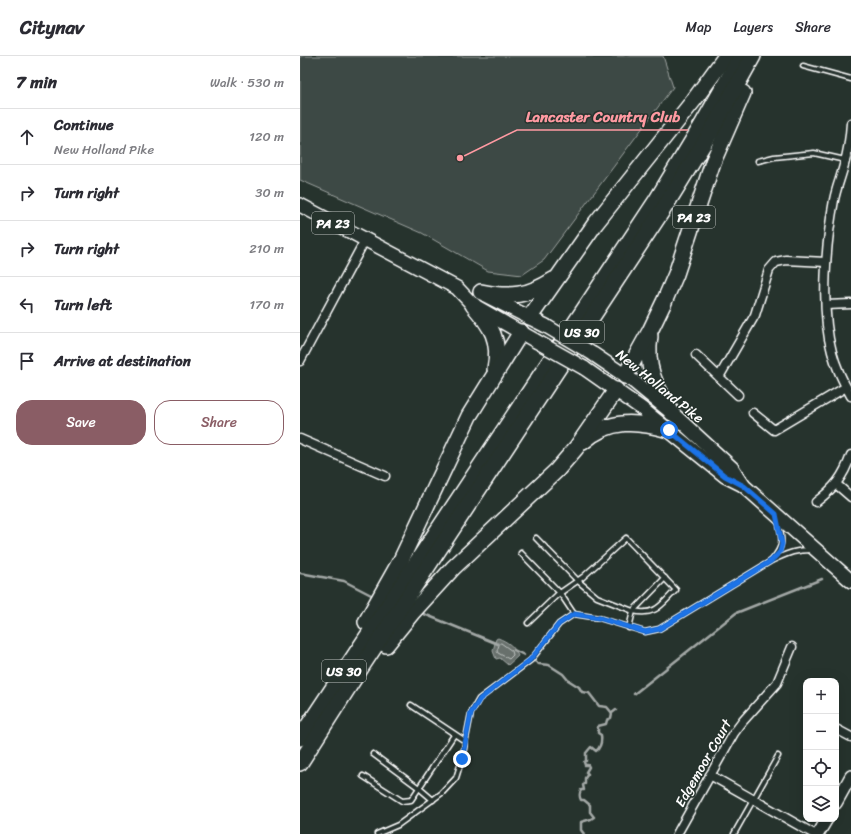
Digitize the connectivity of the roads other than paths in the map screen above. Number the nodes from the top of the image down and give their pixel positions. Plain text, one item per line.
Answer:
1 (726, 56) edge
2 (741, 56) edge
3 (753, 56) edge
4 (760, 56) edge
5 (802, 66) dead end
6 (851, 79) edge
7 (851, 123) edge
8 (850, 140) edge
9 (845, 160) junction
10 (758, 161) dead end
11 (300, 206) edge
12 (365, 240) junction
13 (826, 262) junction
14 (557, 277) junction
15 (477, 299) junction
16 (851, 304) edge
17 (826, 305) junction
18 (530, 317) junction
19 (650, 331) junction
20 (520, 332) junction
21 (696, 355) dead end
22 (300, 361) edge
23 (495, 374) junction
24 (625, 376) junction
25 (720, 377) junction
26 (846, 387) junction
27 (616, 390) junction
28 (738, 395) dead end
29 (851, 396) edge
30 (672, 413) junction
31 (753, 413) dead end
32 (669, 430) junction
33 (300, 439) edge
34 (576, 448) junction
35 (851, 456) edge
36 (385, 476) dead end
37 (836, 484) junction
38 (744, 486) junction
39 (851, 497) edge
40 (816, 502) dead end
41 (776, 514) junction
42 (536, 538) dead end
43 (816, 550) junction
44 (521, 553) dead end
45 (771, 561) junction
46 (665, 578) junction
47 (578, 581) junction
48 (851, 581) edge
49 (560, 593) junction
50 (396, 604) junction
51 (633, 611) junction
52 (574, 614) junction
53 (528, 623) dead end
54 (629, 628) junction
55 (792, 647) dead end
56 (411, 706) dead end
57 (839, 731) edge
58 (300, 732) edge
59 (454, 735) junction
60 (851, 737) edge
61 (300, 738) edge
62 (465, 741) junction
63 (374, 754) dead end
64 (778, 756) dead end
65 (300, 763) edge
66 (710, 775) junction
67 (363, 776) dead end
68 (851, 776) edge
69 (419, 788) junction
70 (839, 798) edge
71 (433, 800) junction
72 (754, 800) junction
73 (825, 822) edge
74 (376, 834) edge
75 (677, 834) edge
76 (734, 834) edge
77 (814, 834) edge
78 (818, 834) edge

1 - 14 highway
2 - 50 highway, US 30
3 - 50 highway, US 30
4 - 19 highway, PA 23
5 - 6 lane
7 - 8 street
8 - 9 street
9 - 10 lane
9 - 13 street
11 - 12 main road, New Holland Pike / PA 23
12 - 15 main road, New Holland Pike / PA 23
12 - 22 street
13 - 17 street
13 - 25 street
14 - 15 highway
14 - 18 highway
15 - 18 main road, New Holland Pike
15 - 20 main road, New Holland Pike / PA 23
15 - 23 highway
16 - 17 street
17 - 26 street
18 - 20 main road
18 - 24 main road, New Holland Pike, bridge
19 - 24 highway, PA 23
19 - 30 highway
20 - 23 highway
20 - 27 main road, New Holland Pike / PA 23, bridge
21 - 25 street
23 - 50 highway
24 - 27 main road, PA 23
24 - 30 main road, New Holland Pike
25 - 28 street
26 - 29 street
26 - 31 street
27 - 32 main road, New Holland Pike
27 - 34 highway
30 - 38 main road, New Holland Pike
32 - 34 highway
32 - 38 main road, New Holland Pike
33 - 36 street
34 - 50 highway
35 - 37 street
37 - 39 street
37 - 40 street
38 - 41 main road, New Holland Pike
41 - 43 main road, New Holland Pike
41 - 45 lane
42 - 47 lane
43 - 45 lane
43 - 48 main road, New Holland Pike
44 - 49 lane
45 - 54 lane
46 - 47 lane
46 - 51 lane
46 - 51 lane
47 - 49 lane
47 - 51 lane
49 - 52 lane
49 - 53 lane
50 - 58 highway
50 - 61 highway, US 30
50 - 65 highway, US 30
51 - 54 lane
52 - 54 lane
52 - 62 lane
55 - 66 street, Edgemoor Court
56 - 59 lane
57 - 60 street
59 - 62 lane
59 - 69 lane
62 - 71 lane
63 - 69 lane
64 - 72 lane
66 - 72 street
66 - 75 street, Edgemoor Court
67 - 69 lane
68 - 70 street
69 - 71 lane
71 - 74 lane
72 - 76 lane
72 - 77 street
73 - 78 street

